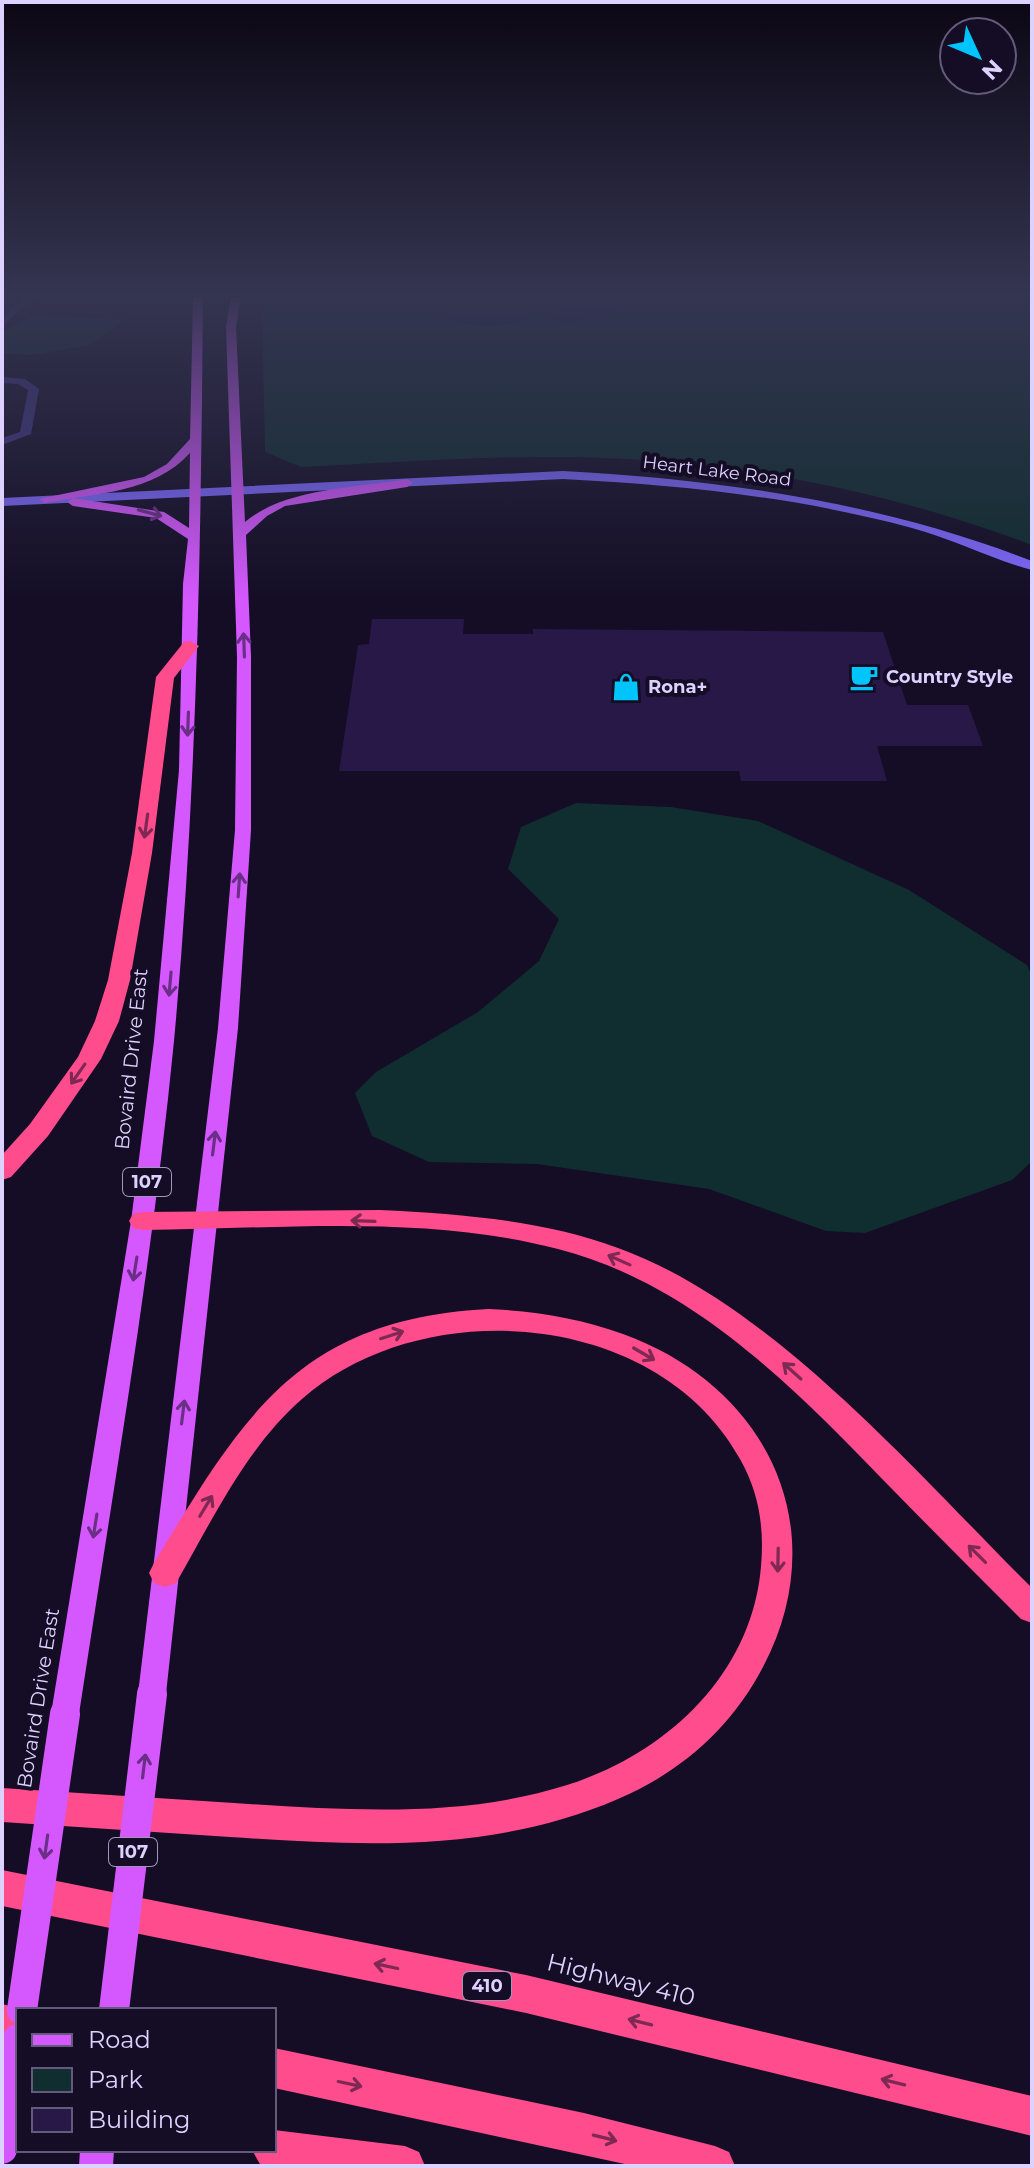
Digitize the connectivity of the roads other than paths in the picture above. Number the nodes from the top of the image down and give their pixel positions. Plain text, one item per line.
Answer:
1 (32, 398) edge
2 (197, 398) edge
3 (234, 398) edge
4 (196, 440) junction
5 (2, 442) edge
6 (407, 483) junction
7 (239, 491) junction
8 (196, 492) junction
9 (45, 499) junction
10 (2, 502) edge
11 (240, 533) junction
12 (195, 538) junction
13 (1032, 566) edge
14 (190, 646) junction
15 (2, 1171) edge
16 (142, 1221) junction
17 (205, 1221) junction
18 (165, 1573) junction
19 (1032, 1609) edge
20 (2, 1805) edge
21 (2, 1888) edge
22 (22, 2008) edge
23 (114, 2008) edge
24 (16, 2053) edge
25 (276, 2068) edge
26 (1032, 2116) edge
27 (2, 2149) edge
28 (276, 2150) edge
29 (405, 2166) edge
30 (715, 2166) edge

1 - 5 street
2 - 4 main road, Bovaird Drive East / 107
3 - 7 main road, 107
4 - 8 main road, Bovaird Drive East / 107
4 - 9 main road
6 - 7 street, Heart Lake Road
6 - 11 main road
6 - 13 street, Heart Lake Road
7 - 8 street, Heart Lake Road
7 - 11 main road, 107
8 - 9 street, Heart Lake Road
8 - 12 main road, Bovaird Drive East / 107
9 - 10 street, Heart Lake Road
9 -> 12 main road
17 -> 11 main road, 107
12 - 14 main road, Bovaird Drive East / 107
14 -> 15 highway
14 -> 16 main road, Bovaird Drive East / 107
16 - 17 highway
16 -> 22 main road, Bovaird Drive East / 107, bridge
18 -> 17 main road, 107
19 -> 17 highway
18 -> 20 highway
23 -> 18 main road, 107, bridge
26 -> 21 highway, Highway 410 / 410
24 - 27 main road, bridge
25 -> 30 highway
28 - 29 highway

